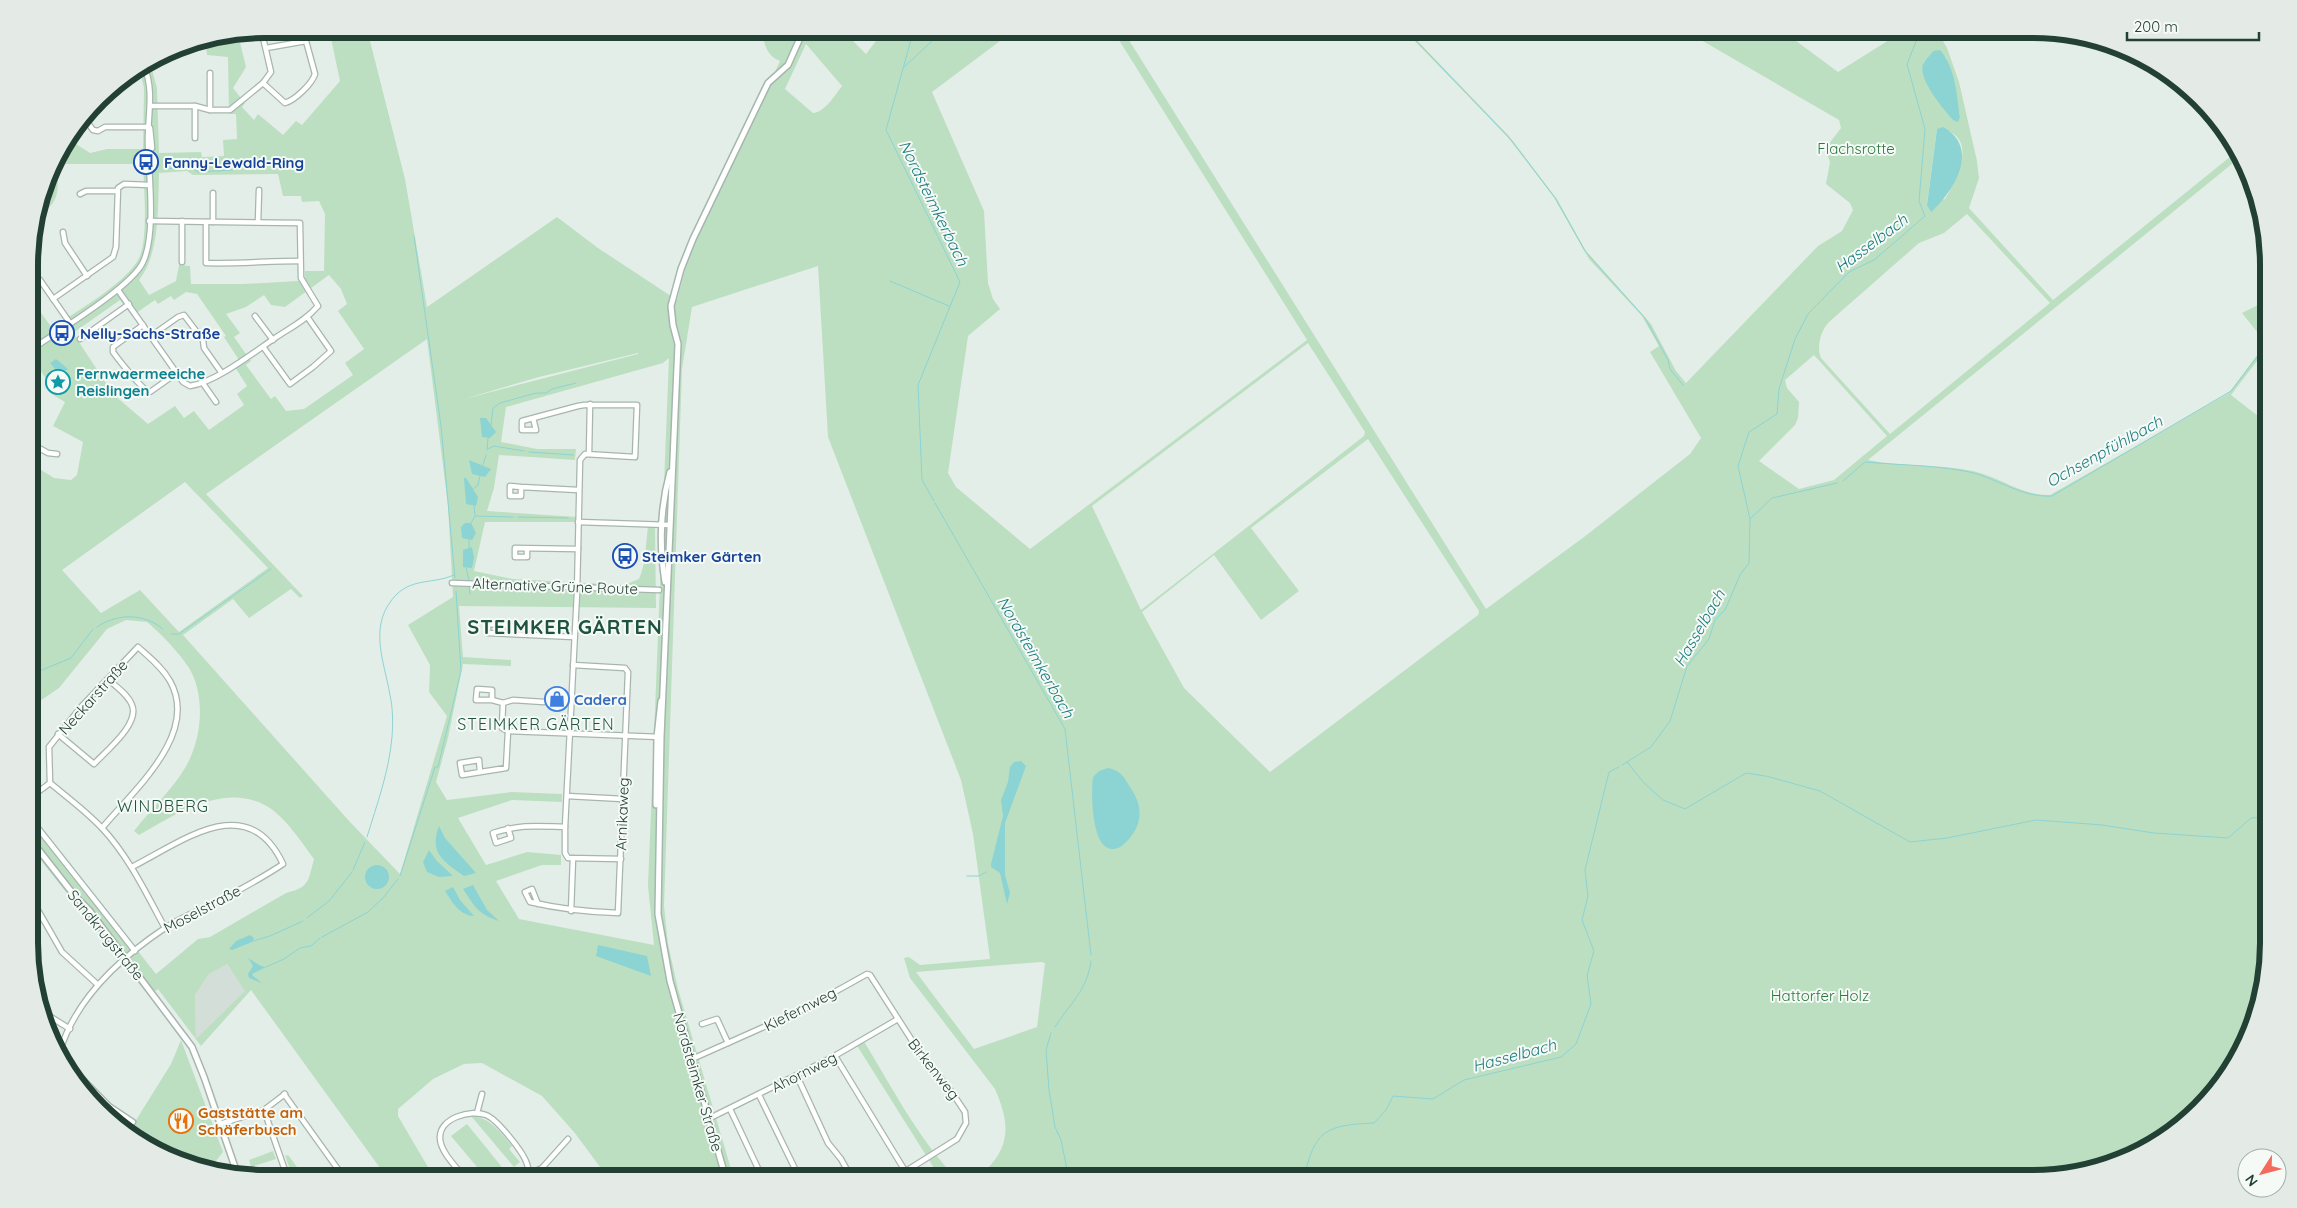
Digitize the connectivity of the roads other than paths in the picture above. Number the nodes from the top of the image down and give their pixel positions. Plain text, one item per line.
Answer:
1 (263, 38) edge
2 (800, 38) edge
3 (266, 48) junction
4 (146, 71) edge
5 (210, 74) dead end
6 (263, 82) junction
7 (151, 106) junction
8 (195, 106) junction
9 (210, 110) junction
10 (87, 122) edge
11 (150, 127) junction
12 (195, 138) dead end
13 (149, 184) junction
14 (259, 190) dead end
15 (117, 191) junction
16 (213, 193) dead end
17 (80, 194) dead end
18 (182, 220) junction
19 (149, 221) junction
20 (206, 222) junction
21 (213, 222) junction
22 (258, 222) junction
23 (63, 232) dead end
24 (300, 261) junction
25 (182, 262) dead end
26 (87, 276) junction
27 (38, 278) edge
28 (118, 290) junction
29 (53, 299) junction
30 (129, 304) junction
31 (255, 316) dead end
32 (308, 318) junction
33 (70, 323) junction
34 (144, 325) junction
35 (151, 336) junction
36 (80, 339) dead end
37 (273, 340) junction
38 (38, 345) edge
39 (264, 348) junction
40 (221, 372) junction
41 (177, 373) junction
42 (202, 382) junction
43 (216, 402) dead end
44 (590, 404) junction
45 (533, 418) dead end
46 (38, 447) edge
47 (57, 454) dead end
48 (588, 454) junction
49 (673, 457) junction
50 (521, 487) dead end
51 (578, 490) junction
52 (578, 522) junction
53 (662, 524) junction
54 (670, 525) junction
55 (527, 549) dead end
56 (578, 549) junction
57 (452, 583) dead end
58 (577, 587) junction
59 (659, 590) dead end
60 (667, 602) junction
61 (514, 634) junction
62 (574, 637) junction
63 (573, 665) junction
64 (108, 679) junction
65 (492, 700) dead end
66 (544, 702) dead end
67 (503, 704) junction
68 (508, 730) junction
69 (570, 733) junction
70 (58, 734) junction
71 (625, 735) junction
72 (659, 737) junction
73 (480, 772) dead end
74 (50, 782) junction
75 (38, 792) edge
76 (567, 796) junction
77 (623, 799) junction
78 (565, 827) junction
79 (38, 828) edge
80 (102, 828) junction
81 (508, 828) dead end
82 (38, 850) edge
83 (574, 858) junction
84 (620, 859) junction
85 (132, 867) junction
86 (538, 904) dead end
87 (38, 910) edge
88 (572, 911) junction
89 (165, 928) junction
90 (135, 951) junction
91 (125, 958) junction
92 (870, 975) joint
93 (97, 984) junction
94 (50, 1016) edge
95 (898, 1019) junction
96 (702, 1024) dead end
97 (70, 1029) junction
98 (728, 1043) junction
99 (62, 1046) edge
100 (834, 1056) junction
101 (692, 1059) junction
102 (797, 1076) junction
103 (86, 1084) edge
104 (482, 1094) dead end
105 (759, 1095) junction
106 (730, 1109) junction
107 (264, 1110) junction
108 (477, 1113) junction
109 (708, 1118) junction
110 (133, 1122) dead end
111 (220, 1124) junction
112 (568, 1139) dead end
113 (236, 1169) edge
114 (285, 1170) edge
115 (339, 1170) edge
116 (459, 1170) edge
117 (527, 1170) edge
118 (539, 1170) edge
119 (723, 1170) edge
120 (759, 1170) edge
121 (796, 1170) edge
122 (847, 1170) edge
123 (905, 1170) edge
124 (908, 1170) edge

1 - 3 street
2 - 49 street
3 - 6 street
3 - 6 street
4 - 7 street
5 - 9 street
6 - 9 street
7 - 8 street
7 - 11 street
8 - 9 street
8 - 12 street
10 - 11 street
11 - 13 street
13 - 15 street
13 - 19 street
14 - 22 street
15 - 17 street
15 - 26 street
16 - 21 street
18 - 19 street
18 - 20 street
18 - 25 street
19 - 28 street
20 - 21 street
20 - 24 street
21 - 22 street
22 - 24 street
23 - 26 street
24 - 32 street
26 - 29 street
27 - 29 street
28 - 30 street
28 - 33 street
29 - 33 street
30 - 34 street
30 - 36 street
31 - 37 street
32 - 37 street
32 - 39 street
33 - 38 street
34 - 35 street
34 - 41 street
35 - 40 street
35 - 41 street
37 - 39 street
39 - 40 street
40 - 42 street
41 - 42 street
42 - 43 street
44 - 45 street
44 - 48 street
44 - 48 street
46 - 47 street
48 - 51 street
49 - 53 street
49 - 54 street
50 - 51 street
51 - 52 street
52 - 53 street
52 - 56 street
53 - 54 street
53 - 60 street
54 - 60 street
55 - 56 street
56 - 58 street
57 - 58 street, Alternative Grüne Route
58 - 59 street, Alternative Grüne Route
58 - 62 street
60 - 72 street, Nordsteimker Straße
61 - 61 street
61 - 62 street
62 - 63 street
63 - 69 street
63 - 71 street, Arnikaweg
64 - 70 street, Neckarstraße
64 - 70 street
64 - 80 street, Neckarstraße
65 - 67 street
66 - 67 street
67 - 68 street
68 - 69 street
68 - 73 street
69 - 71 street
69 - 76 street
70 - 74 street, Neckarstraße
71 - 72 street
71 - 77 street, Arnikaweg
72 - 101 street, Nordsteimker Straße
74 - 75 street
74 - 80 street
76 - 77 street
76 - 78 street
77 - 84 street, Arnikaweg
78 - 81 street
78 - 83 street
79 - 90 street
80 - 85 street
82 - 91 street, Sandkrugstraße
83 - 84 street
83 - 88 street
84 - 88 street, Arnikaweg
85 - 89 street
85 - 89 street, Moselstraße
86 - 88 street
87 - 93 street
89 - 90 street, Moselstraße
90 - 91 street, Moselstraße
91 - 93 street, Moselstraße
91 - 111 street, Sandkrugstraße
92 - 95 street, Birkenweg
92 - 98 street, Kiefernweg
93 - 97 street, Moselstraße
94 - 97 street
95 - 100 street, Ahornweg
95 - 124 street, Birkenweg
96 - 98 street
97 - 99 street, Moselstraße
98 - 101 street, Kiefernweg
100 - 102 street, Ahornweg
100 - 123 street
101 - 109 street, Nordsteimker Straße
102 - 105 street, Ahornweg
102 - 122 street
103 - 110 street
104 - 108 street
105 - 106 street, Ahornweg
105 - 121 street
106 - 109 street, Ahornweg
106 - 120 street
107 - 111 street
107 - 114 street
107 - 115 street
108 - 116 street
108 - 117 street
109 - 119 street, Nordsteimker Straße
111 - 113 street, Sandkrugstraße
112 - 118 street

